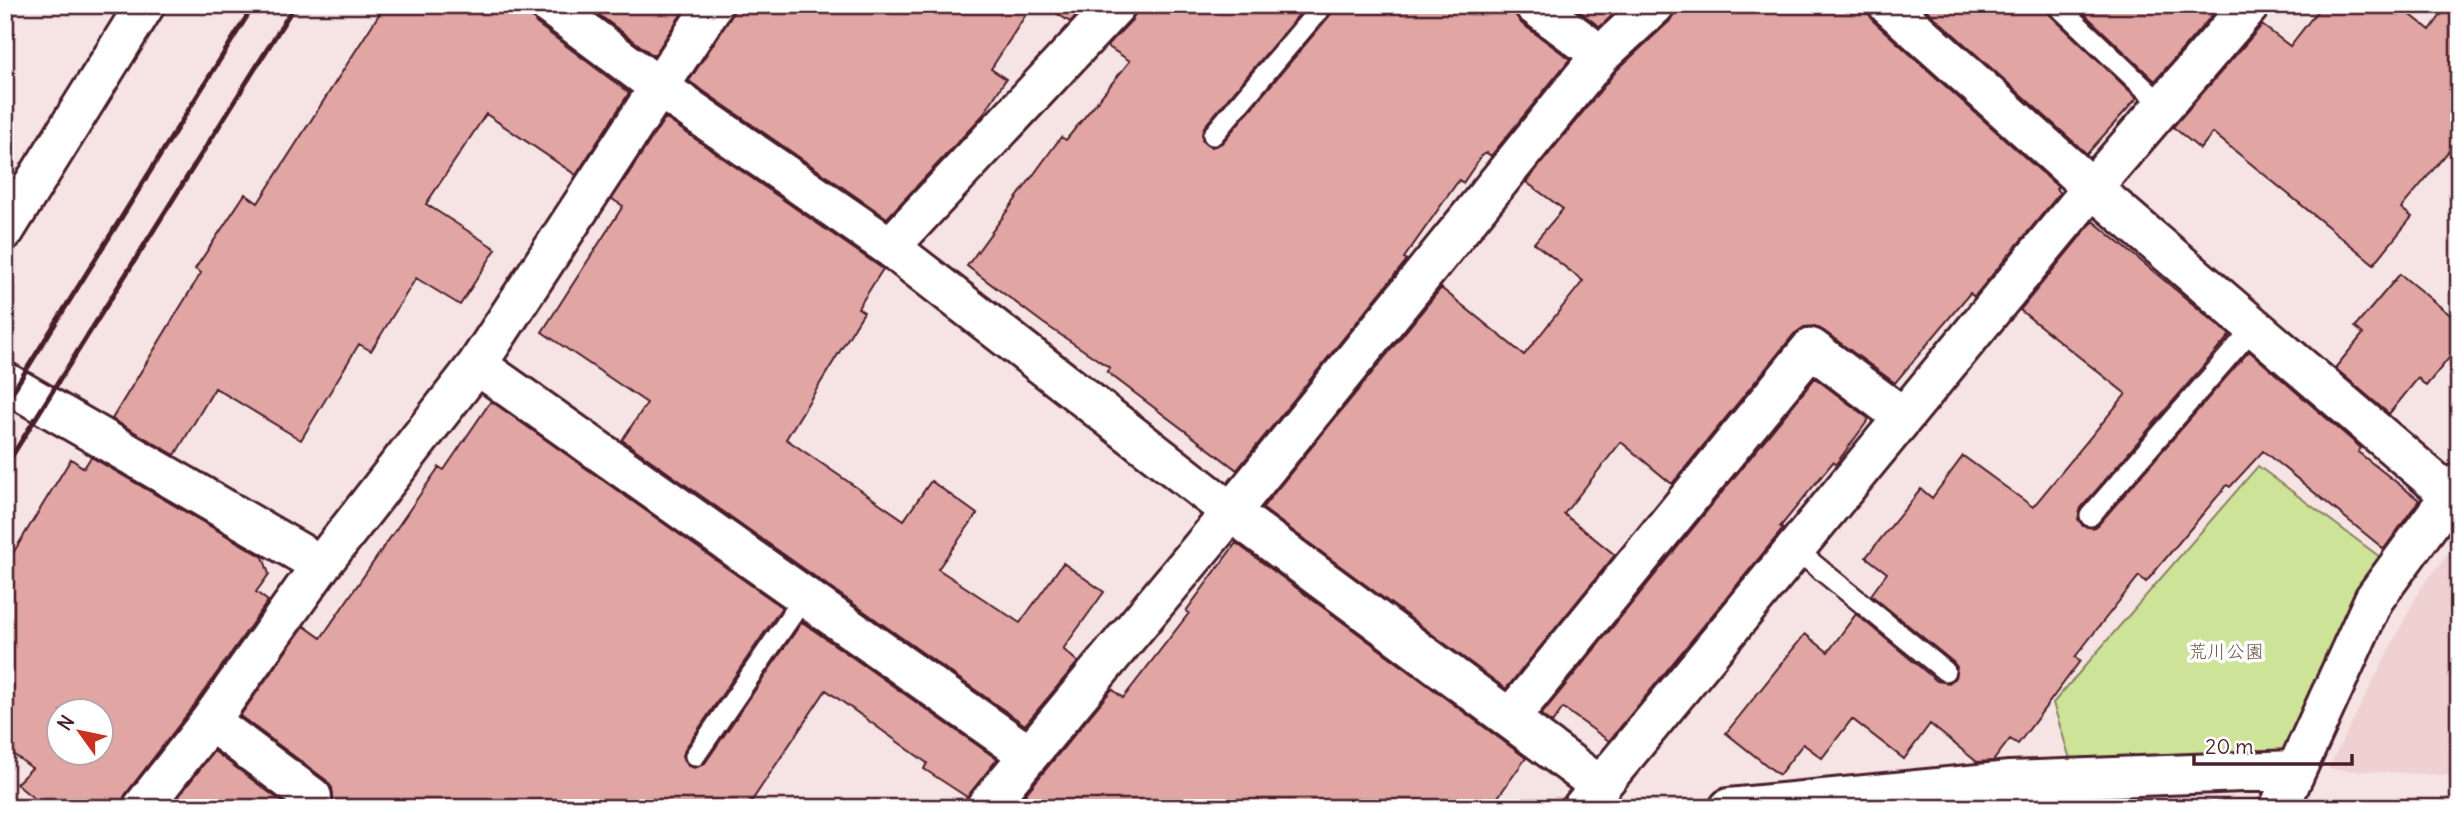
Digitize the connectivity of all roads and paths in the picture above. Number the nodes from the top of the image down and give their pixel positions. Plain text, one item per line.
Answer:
1 (145, 5) edge
2 (549, 5) edge
3 (713, 5) edge
4 (1116, 5) edge
5 (1323, 5) edge
6 (1534, 5) edge
7 (1655, 5) edge
8 (1888, 5) edge
9 (2057, 5) edge
10 (2250, 5) edge
11 (1601, 55) junction
12 (660, 88) junction
13 (2163, 106) junction
14 (1213, 135) dead end
15 (2092, 188) junction
16 (5, 230) edge
17 (890, 247) junction
18 (2254, 327) junction
19 (477, 365) junction
20 (5, 382) edge
21 (1903, 417) junction
22 (2454, 489) edge
23 (1231, 512) junction
24 (2090, 516) dead end
25 (1795, 549) junction
26 (321, 565) junction
27 (804, 596) junction
28 (1945, 671) dead end
29 (1510, 718) junction
30 (210, 721) junction
31 (1029, 755) junction
32 (695, 756) dead end
33 (2294, 770) junction
34 (1590, 796) edge
35 (142, 808) edge
36 (312, 808) edge
37 (985, 808) edge
38 (1729, 808) edge
39 (2279, 808) edge

1 - 16 street
2 - 12 street
3 - 12 street
4 - 17 street
5 - 14 lane
6 - 11 street
7 - 11 street
8 - 15 street
9 - 13 lane
10 - 13 street
11 - 23 street
12 - 17 street
12 - 19 street
13 - 15 street
15 - 18 street
15 - 21 street
17 - 23 street
18 - 22 street
18 - 24 lane
19 - 26 street
19 - 27 street
20 - 26 street
21 - 25 street
21 - 29 street
22 - 33 street
23 - 29 street
23 - 31 street
25 - 28 lane
25 - 34 street
26 - 30 street
27 - 31 street
27 - 32 lane
29 - 34 street
30 - 35 street
30 - 36 street
31 - 37 street
33 - 38 street
33 - 39 street

